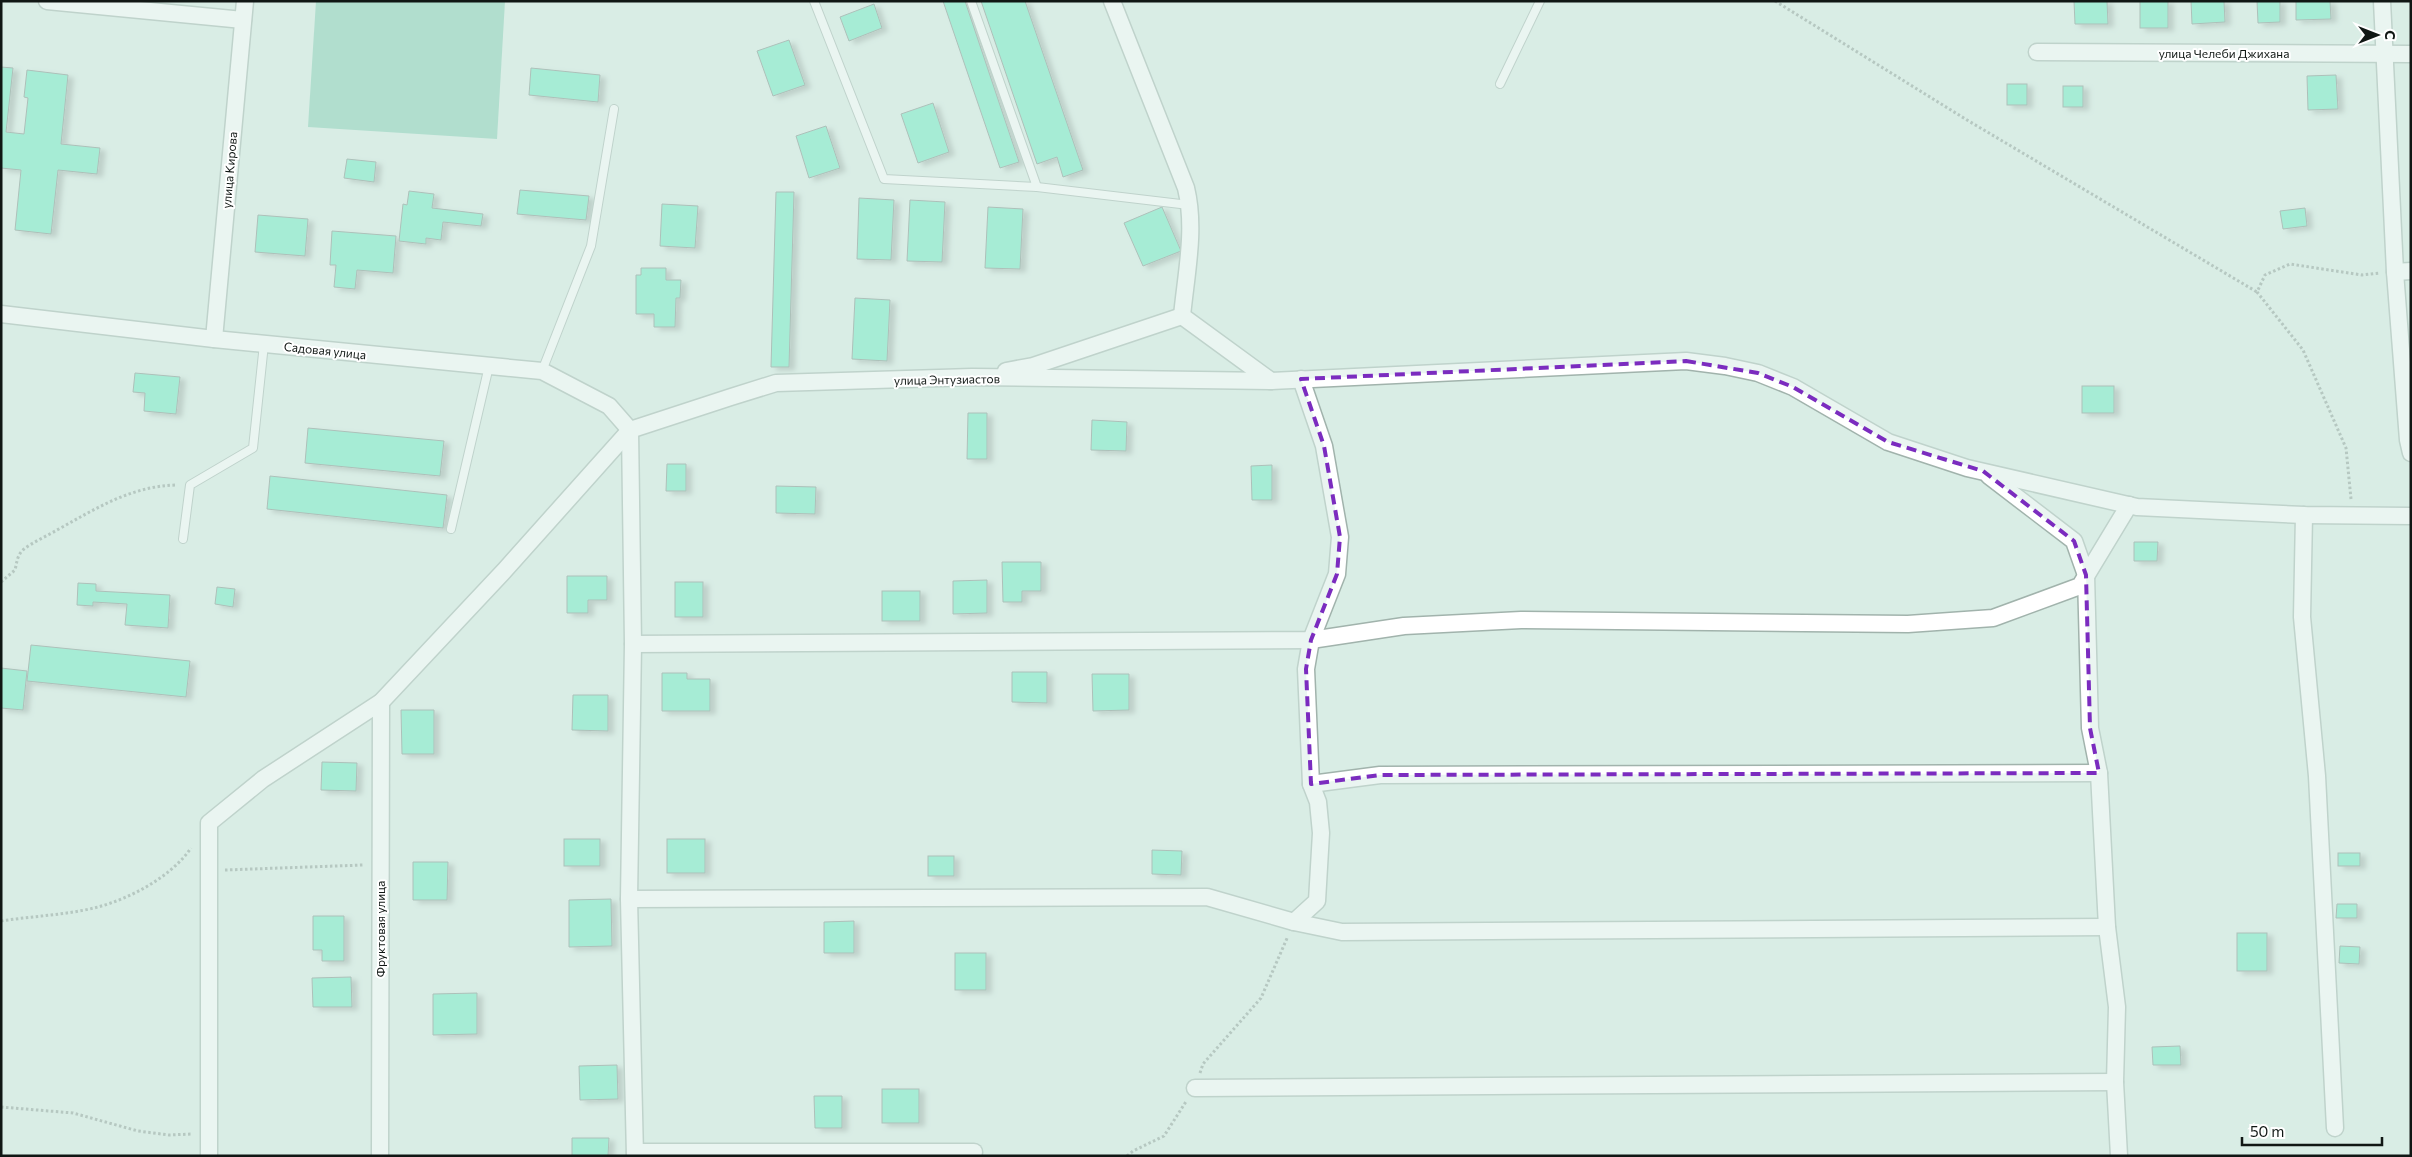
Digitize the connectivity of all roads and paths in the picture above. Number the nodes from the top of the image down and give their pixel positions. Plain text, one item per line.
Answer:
1 (47, 1) edge
2 (245, 1) edge
3 (814, 1) edge
4 (971, 1) edge
5 (1112, 1) edge
6 (1540, 1) edge
7 (1775, 1) edge
8 (2382, 1) edge
9 (243, 20) junction
10 (2037, 52) dead end
11 (2385, 54) junction
12 (2411, 54) edge
13 (1500, 84) dead end
14 (614, 109) dead end
15 (1037, 187) junction
16 (1190, 205) junction
17 (2403, 271) edge
18 (2257, 292) junction
19 (1, 314) edge
20 (1182, 316) junction
21 (214, 339) junction
22 (264, 344) junction
23 (489, 366) junction
24 (542, 371) junction
25 (972, 377) junction
26 (1302, 379) junction
27 (1271, 381) junction
28 (630, 430) junction
29 (2411, 453) edge
30 (1983, 471) junction
31 (190, 485) junction
32 (2128, 506) junction
33 (2352, 514) junction
34 (2304, 515) junction
35 (2411, 516) edge
36 (451, 529) dead end
37 (183, 539) dead end
38 (2086, 575) junction
39 (1, 582) edge
40 (1311, 640) junction
41 (634, 644) junction
42 (381, 702) junction
43 (2099, 773) junction
44 (1311, 784) junction
45 (209, 823) junction
46 (380, 865) junction
47 (209, 871) junction
48 (629, 899) junction
49 (1, 921) edge
50 (1294, 922) junction
51 (2107, 927) junction
52 (2115, 1082) junction
53 (1195, 1088) junction
54 (1, 1107) edge
55 (2335, 1128) dead end
56 (208, 1133) junction
57 (974, 1152) dead end
58 (635, 1154) edge
59 (209, 1156) edge
60 (380, 1156) edge
61 (1127, 1156) edge
62 (2119, 1156) edge

1 - 9 street
2 - 9 street, улица Кирова
3 - 15 lane
4 - 15 lane
5 - 16 street
6 - 13 lane
7 - 18 path
8 - 11 street
9 - 21 street, улица Кирова
10 - 11 street, улица Челеби Джихана
11 - 12 street, улица Челеби Джихана
11 - 17 street
14 - 24 lane
15 - 16 lane
16 - 20 street
17 - 18 path
17 - 29 street
18 - 33 path
19 - 21 street, Садовая улица
20 - 25 street
20 - 27 street
21 - 22 street, Садовая улица
22 - 23 street, Садовая улица
22 - 31 lane
23 - 24 street, Садовая улица
23 - 36 lane
24 - 28 street, Садовая улица
25 - 27 street, улица Энтузиастов
25 - 28 street, улица Энтузиастов
26 - 27 street, улица Энтузиастов
26 - 30 street, улица Энтузиастов
26 - 40 street
28 - 41 street
28 - 42 street
30 - 32 street, улица Энтузиастов
30 - 38 street
31 - 37 lane
31 - 39 path
32 - 34 street, улица Энтузиастов
32 - 38 street
33 - 34 street, улица Энтузиастов
33 - 35 street, улица Энтузиастов
34 - 55 street
38 - 40 street
38 - 43 street
40 - 41 street
40 - 44 street
41 - 48 street
42 - 45 street
42 - 46 street, Фруктовая улица
43 - 44 street
43 - 51 street
44 - 50 street
45 - 47 street
45 - 49 path
46 - 47 path
46 - 60 street, Фруктовая улица
47 - 56 street
48 - 50 street
48 - 58 street
50 - 51 street
50 - 53 path
51 - 52 street
52 - 53 street
52 - 62 street
53 - 61 path
54 - 56 path
56 - 59 street
57 - 58 street

